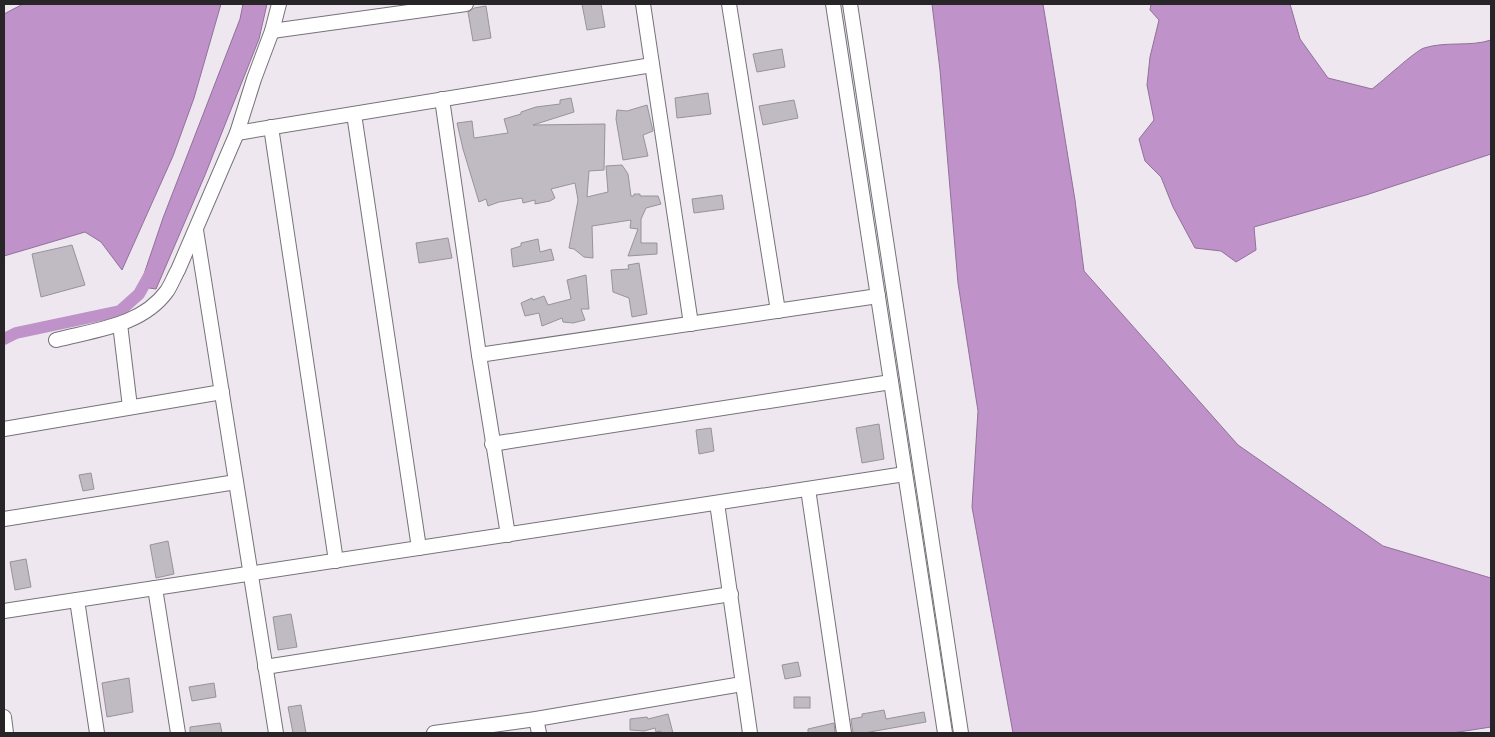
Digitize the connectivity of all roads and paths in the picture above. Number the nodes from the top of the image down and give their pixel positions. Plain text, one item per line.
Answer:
1 (278, 4) edge
2 (466, 4) edge
3 (643, 4) edge
4 (729, 4) edge
5 (833, 4) edge
6 (850, 4) edge
7 (272, 30) junction
8 (652, 66) junction
9 (442, 100) junction
10 (354, 114) junction
11 (271, 127) junction
12 (237, 133) junction
13 (196, 230) junction
14 (878, 296) junction
15 (778, 311) junction
16 (120, 324) junction
17 (691, 324) junction
18 (56, 340) dead end
19 (479, 356) junction
20 (891, 382) junction
21 (222, 392) junction
22 (130, 407) junction
23 (4, 429) edge
24 (492, 444) junction
25 (905, 474) junction
26 (236, 482) junction
27 (808, 489) junction
28 (717, 503) junction
29 (4, 519) edge
30 (508, 534) junction
31 (419, 548) junction
32 (336, 561) junction
33 (251, 574) junction
34 (155, 588) junction
35 (731, 594) junction
36 (77, 600) junction
37 (4, 611) edge
38 (266, 667) junction
39 (742, 684) junction
40 (4, 717) edge
41 (536, 719) junction
42 (6, 733) edge
43 (97, 733) edge
44 (178, 733) edge
45 (276, 733) edge
46 (442, 733) edge
47 (538, 733) edge
48 (750, 733) edge
49 (844, 733) edge
50 (945, 733) edge
51 (961, 733) edge

1 - 7 street
2 - 7 street
3 - 8 street
4 - 15 street
5 - 14 street
6 - 51 street
7 - 12 street
8 - 9 street
8 - 17 street
9 - 10 street
9 - 19 street
10 - 11 street
10 - 31 street
11 - 12 street
11 - 32 street
12 - 13 street
13 - 16 street
13 - 21 street
14 - 15 street
14 - 20 street
15 - 17 street
16 - 18 street
16 - 22 street
17 - 19 street
19 - 24 street
20 - 24 street
20 - 25 street
21 - 22 street
21 - 26 street
22 - 23 street
24 - 30 street
25 - 27 street
25 - 50 street
26 - 29 street
26 - 33 street
27 - 28 street
27 - 49 street
28 - 30 street
28 - 35 street
30 - 31 street
31 - 32 street
32 - 33 street
33 - 34 street
33 - 38 street
34 - 36 street
34 - 44 street
35 - 38 street
35 - 39 street
36 - 37 street
36 - 43 street
38 - 45 street
39 - 41 street
39 - 48 street
40 - 42 street
41 - 46 street
41 - 47 street

